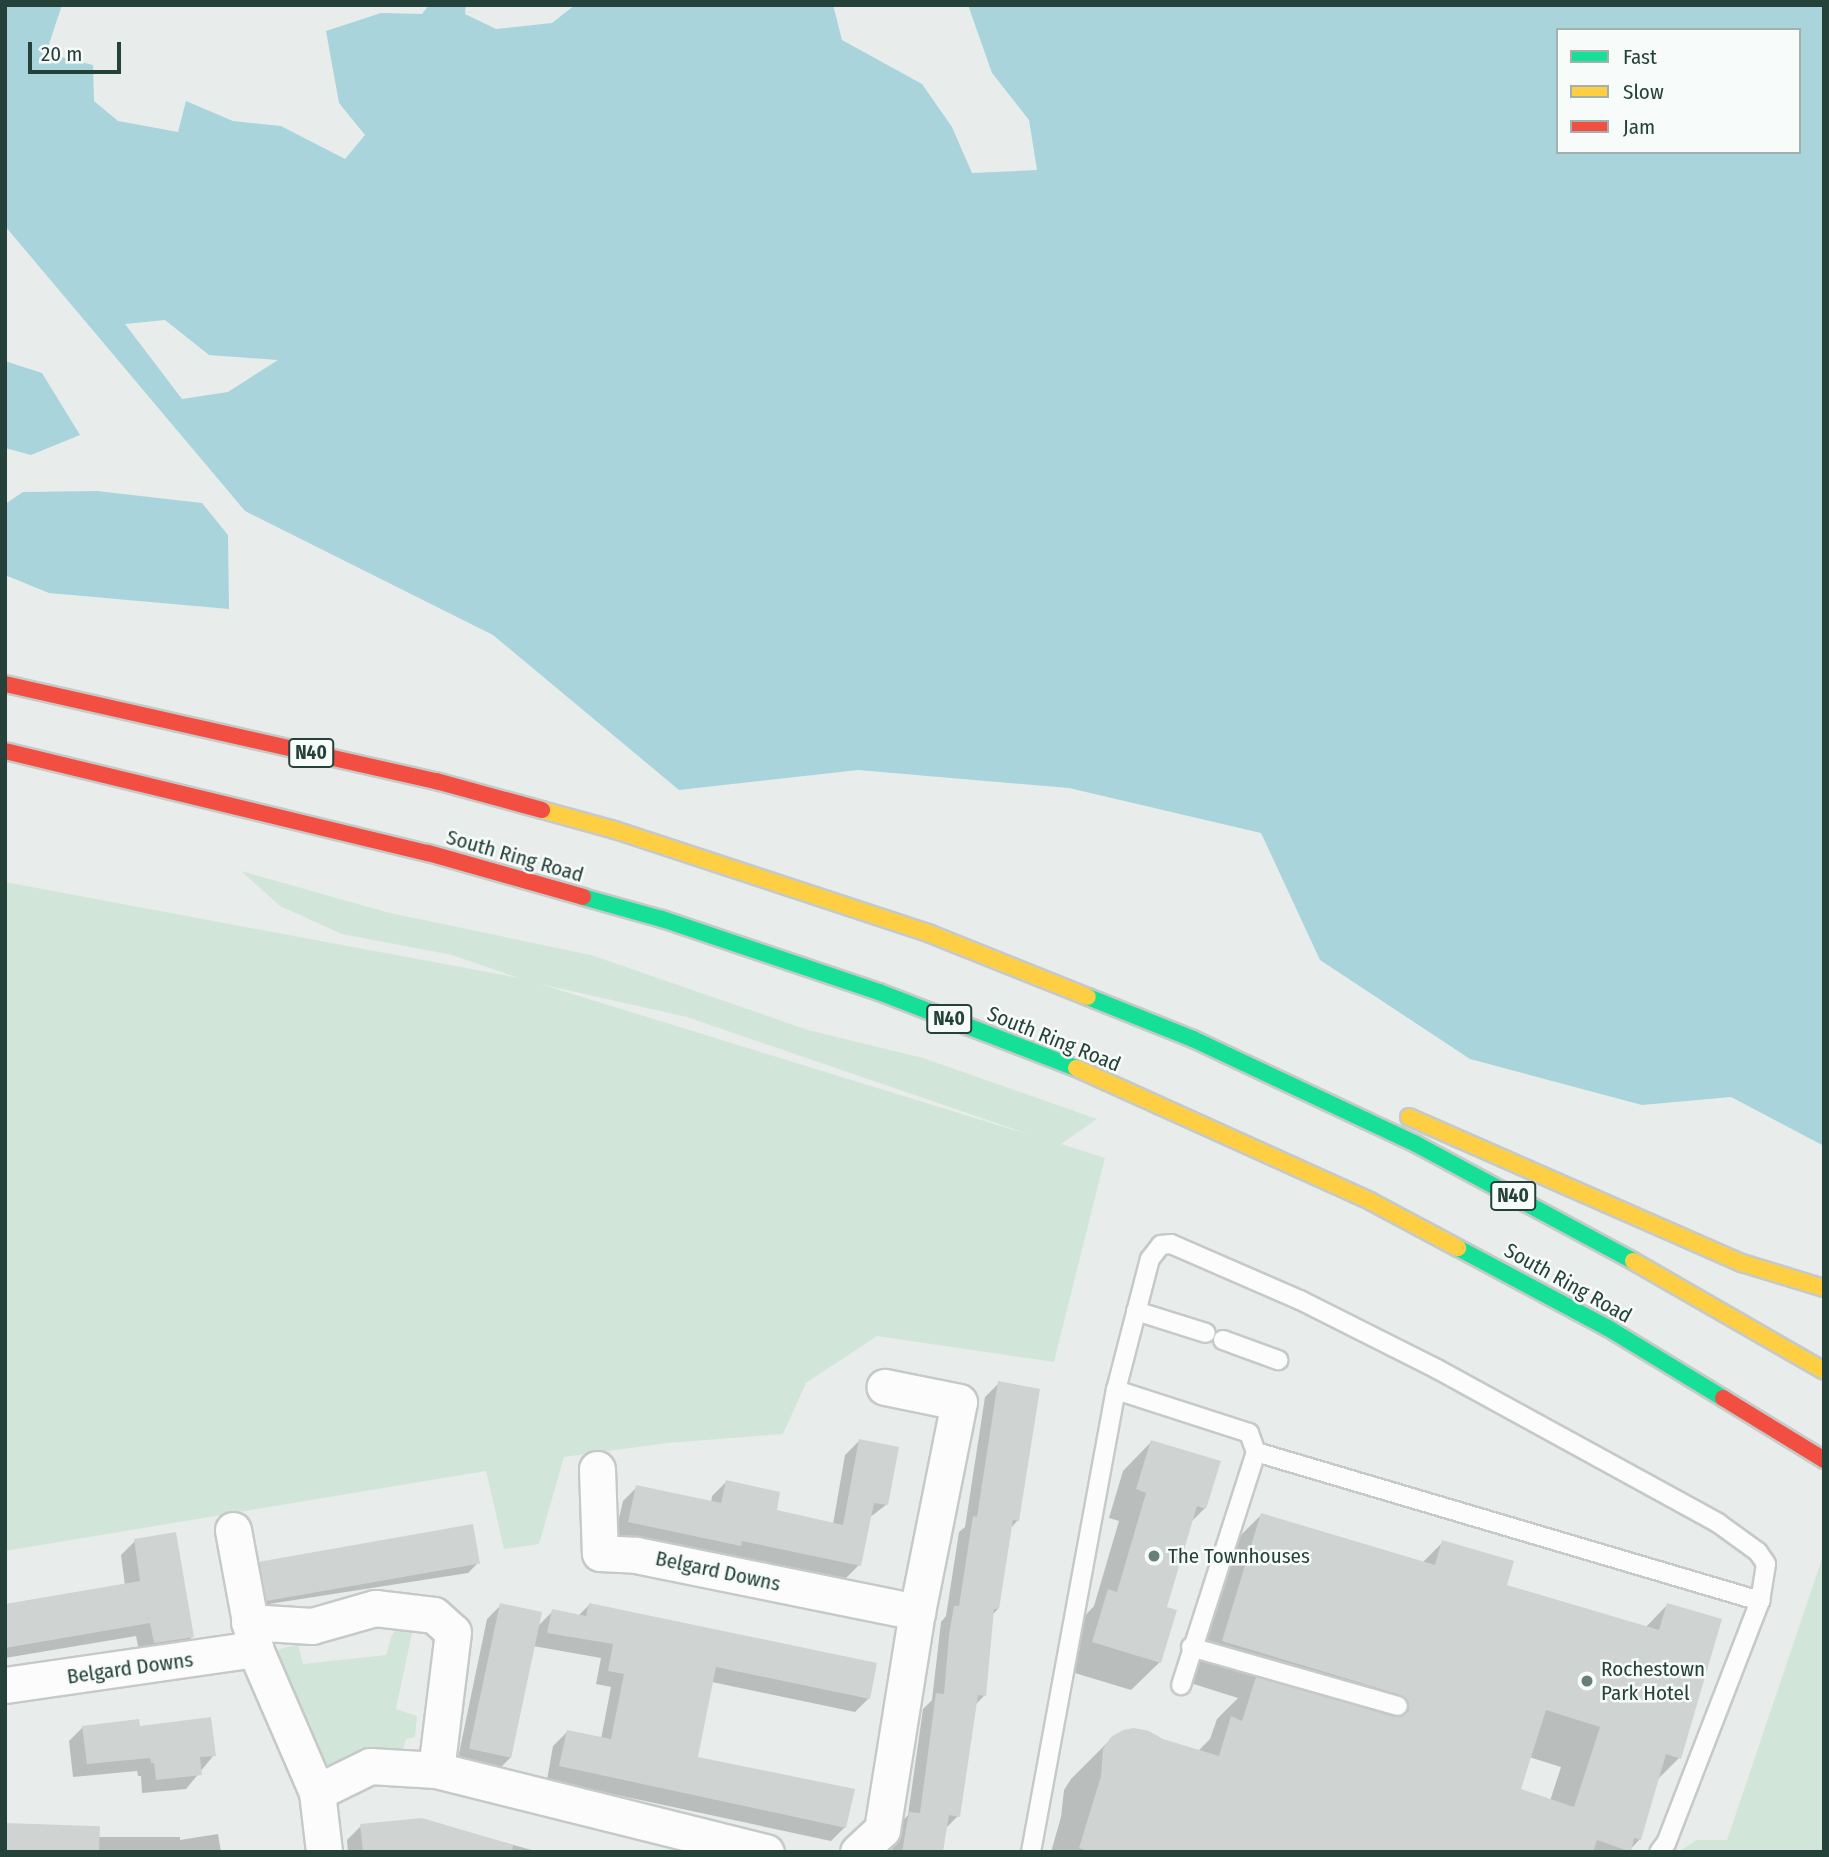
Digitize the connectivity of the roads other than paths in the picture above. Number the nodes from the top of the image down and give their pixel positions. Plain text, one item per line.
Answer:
1 (5, 684) edge
2 (5, 751) edge
3 (1193, 1039) junction
4 (1360, 1099) dead end
5 (1399, 1113) dead end
6 (1824, 1288) edge
7 (1136, 1311) junction
8 (1278, 1360) dead end
9 (1824, 1371) edge
10 (885, 1387) dead end
11 (1116, 1390) junction
12 (1255, 1452) junction
13 (1824, 1460) edge
14 (597, 1469) dead end
15 (233, 1530) dead end
16 (1760, 1601) junction
17 (918, 1612) junction
18 (252, 1636) junction
19 (1191, 1647) junction
20 (5, 1685) edge
21 (1181, 1685) dead end
22 (1398, 1706) dead end
23 (436, 1770) junction
24 (317, 1792) junction
25 (324, 1852) edge
26 (766, 1852) edge
27 (858, 1852) edge
28 (1031, 1852) edge
29 (1659, 1852) edge

1 - 3 highway, N40
2 - 13 highway, South Ring Road / N40
3 - 4 highway
3 - 9 highway, N40
5 - 6 highway
7 - 8 lane
7 - 11 lane
7 - 16 lane
10 - 17 street
11 - 12 lane
11 - 28 lane
12 - 16 lane
12 - 19 lane
14 - 17 street, Belgard Downs
15 - 18 street
16 - 29 lane
17 - 27 street
18 - 20 street, Belgard Downs
18 - 23 street, Belgard Downs
18 - 24 street
19 - 21 lane
19 - 22 lane
23 - 24 street
23 - 26 street
24 - 25 street

